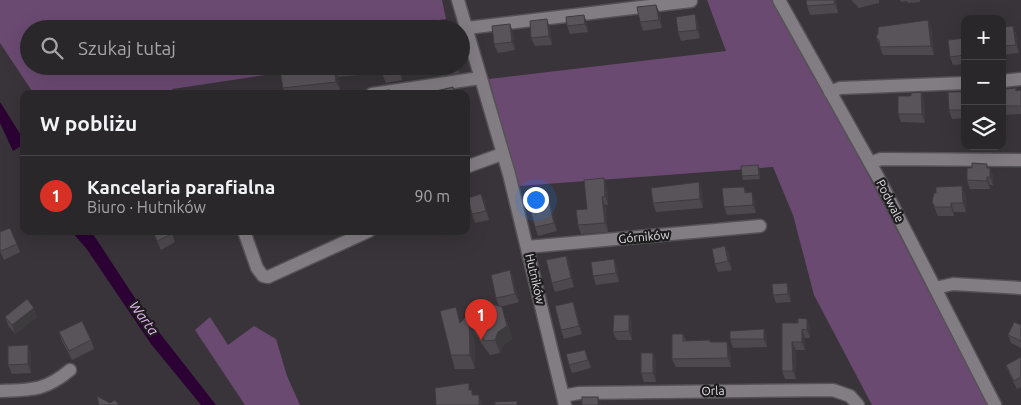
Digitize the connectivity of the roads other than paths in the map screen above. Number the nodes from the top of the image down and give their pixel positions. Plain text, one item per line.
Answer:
1 (458, 0) edge
2 (779, 0) edge
3 (691, 1) dead end
4 (464, 20) edge
5 (470, 28) edge
6 (470, 42) edge
7 (480, 78) junction
8 (1021, 79) edge
9 (1006, 81) edge
10 (961, 83) edge
11 (399, 90) edge
12 (830, 92) junction
13 (502, 154) junction
14 (1021, 160) edge
15 (870, 163) junction
16 (470, 166) edge
17 (760, 226) dead end
18 (245, 235) edge
19 (360, 235) edge
20 (528, 247) junction
21 (935, 288) junction
22 (1021, 288) edge
23 (70, 370) dead end
24 (0, 391) edge
25 (564, 401) edge
26 (858, 405) edge
27 (995, 405) edge

1 - 4 street, Hutników
2 - 12 street, Podwale
3 - 5 street
6 - 7 street, Hutników
7 - 11 street
7 - 13 street, Hutników
8 - 9 street
10 - 12 street
12 - 15 street, Podwale
13 - 16 street
13 - 20 street, Hutników
14 - 15 street
15 - 21 street, Podwale
17 - 20 street, Górników
18 - 19 street
20 - 25 street, Hutników
21 - 22 street
21 - 27 street, Podwale
23 - 24 street
25 - 26 street, Orla

